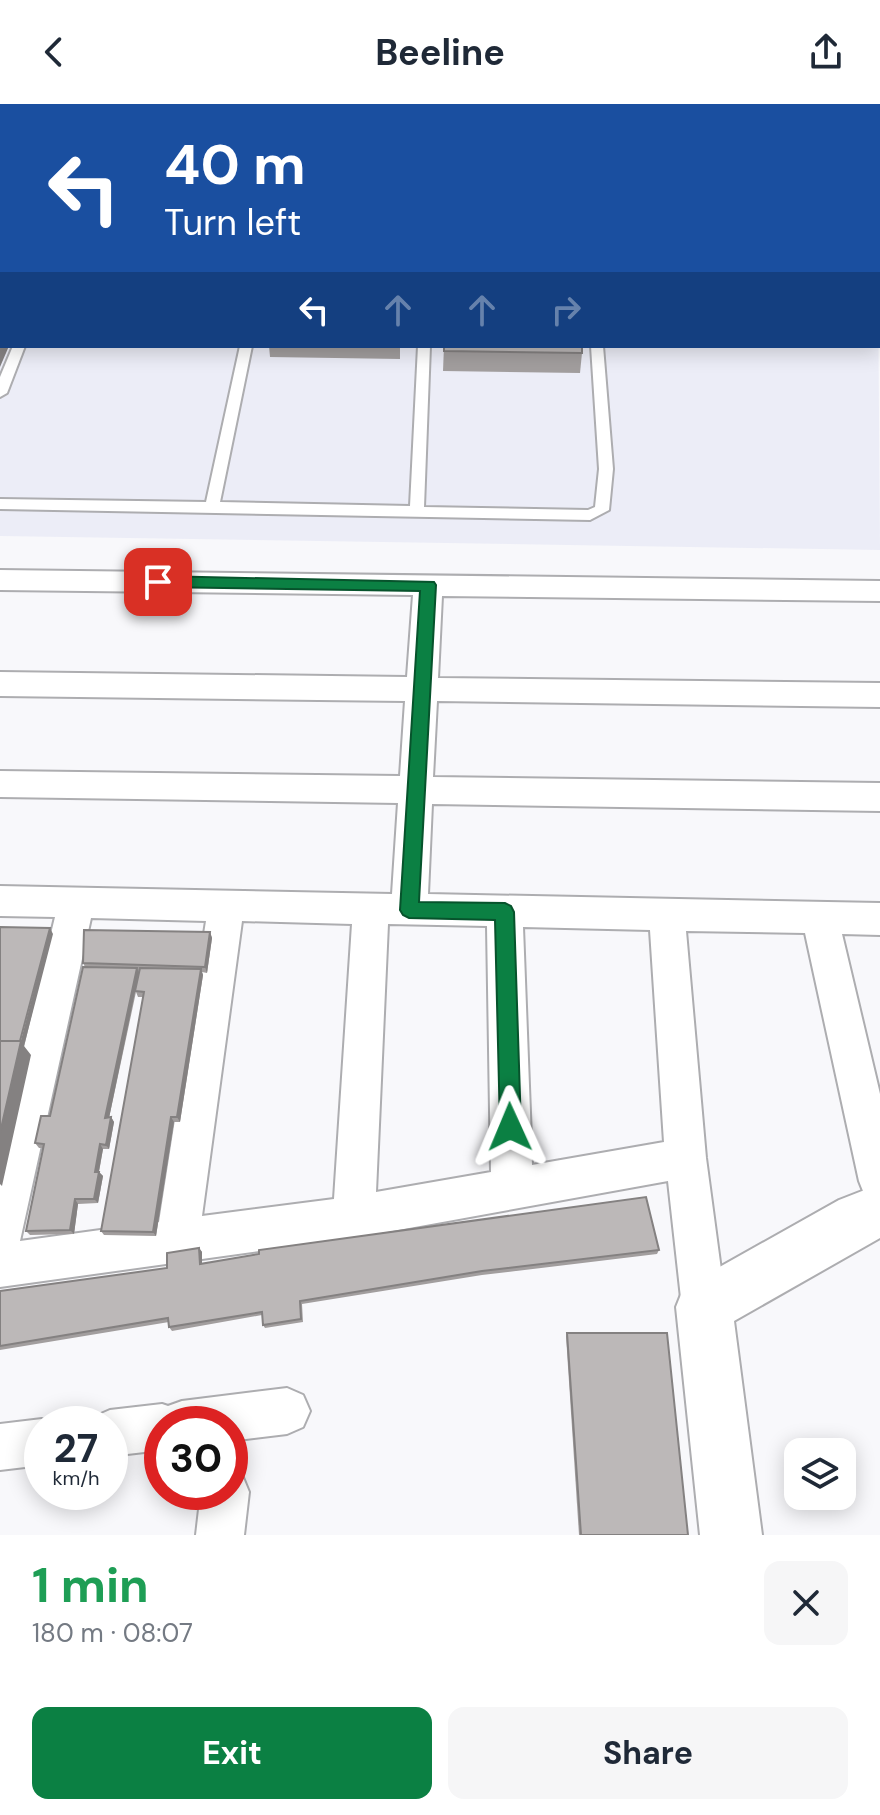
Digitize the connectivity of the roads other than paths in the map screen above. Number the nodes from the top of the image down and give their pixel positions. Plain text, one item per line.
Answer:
1 (18, 348) edge
2 (246, 348) edge
3 (424, 348) edge
4 (597, 348) edge
5 (0, 393) edge
6 (0, 504) edge
7 (212, 507) junction
8 (417, 510) junction
9 (0, 580) edge
10 (428, 585) junction
11 (880, 591) edge
12 (0, 684) edge
13 (422, 690) junction
14 (880, 695) edge
15 (0, 784) edge
16 (416, 790) junction
17 (880, 797) edge
18 (0, 901) edge
19 (76, 903) junction
20 (226, 906) junction
21 (390, 910) junction
22 (505, 912) junction
23 (667, 915) junction
24 (820, 918) junction
25 (880, 919) edge
26 (686, 1158) junction
27 (880, 1181) edge
28 (512, 1189) junction
29 (880, 1211) edge
30 (354, 1217) junction
31 (0, 1237) edge
32 (177, 1241) junction
33 (0, 1265) edge
34 (704, 1307) junction
35 (287, 1411) dead end
36 (248, 1421) edge
37 (24, 1444) edge
38 (0, 1447) edge
39 (223, 1510) edge
40 (220, 1535) edge
41 (731, 1535) edge

1 - 5 lane
2 - 7 lane
3 - 8 lane
4 - 8 lane
6 - 7 lane
7 - 8 lane
9 - 10 street
10 - 11 street
10 - 13 street
12 - 13 street
13 - 14 street
13 - 16 street
15 - 16 street
16 - 17 street
16 - 21 street
18 - 19 street
19 - 20 street
19 - 31 street
20 - 21 street
20 - 32 street
21 - 22 street
21 - 30 street
22 - 23 street
22 - 28 street
23 - 24 street
23 - 26 street
24 - 25 street
24 - 27 street
26 - 28 street
26 - 34 street
28 - 30 street
29 - 34 street
30 - 32 street
32 - 33 street
34 - 41 street
35 - 36 street
37 - 38 street
39 - 40 street

